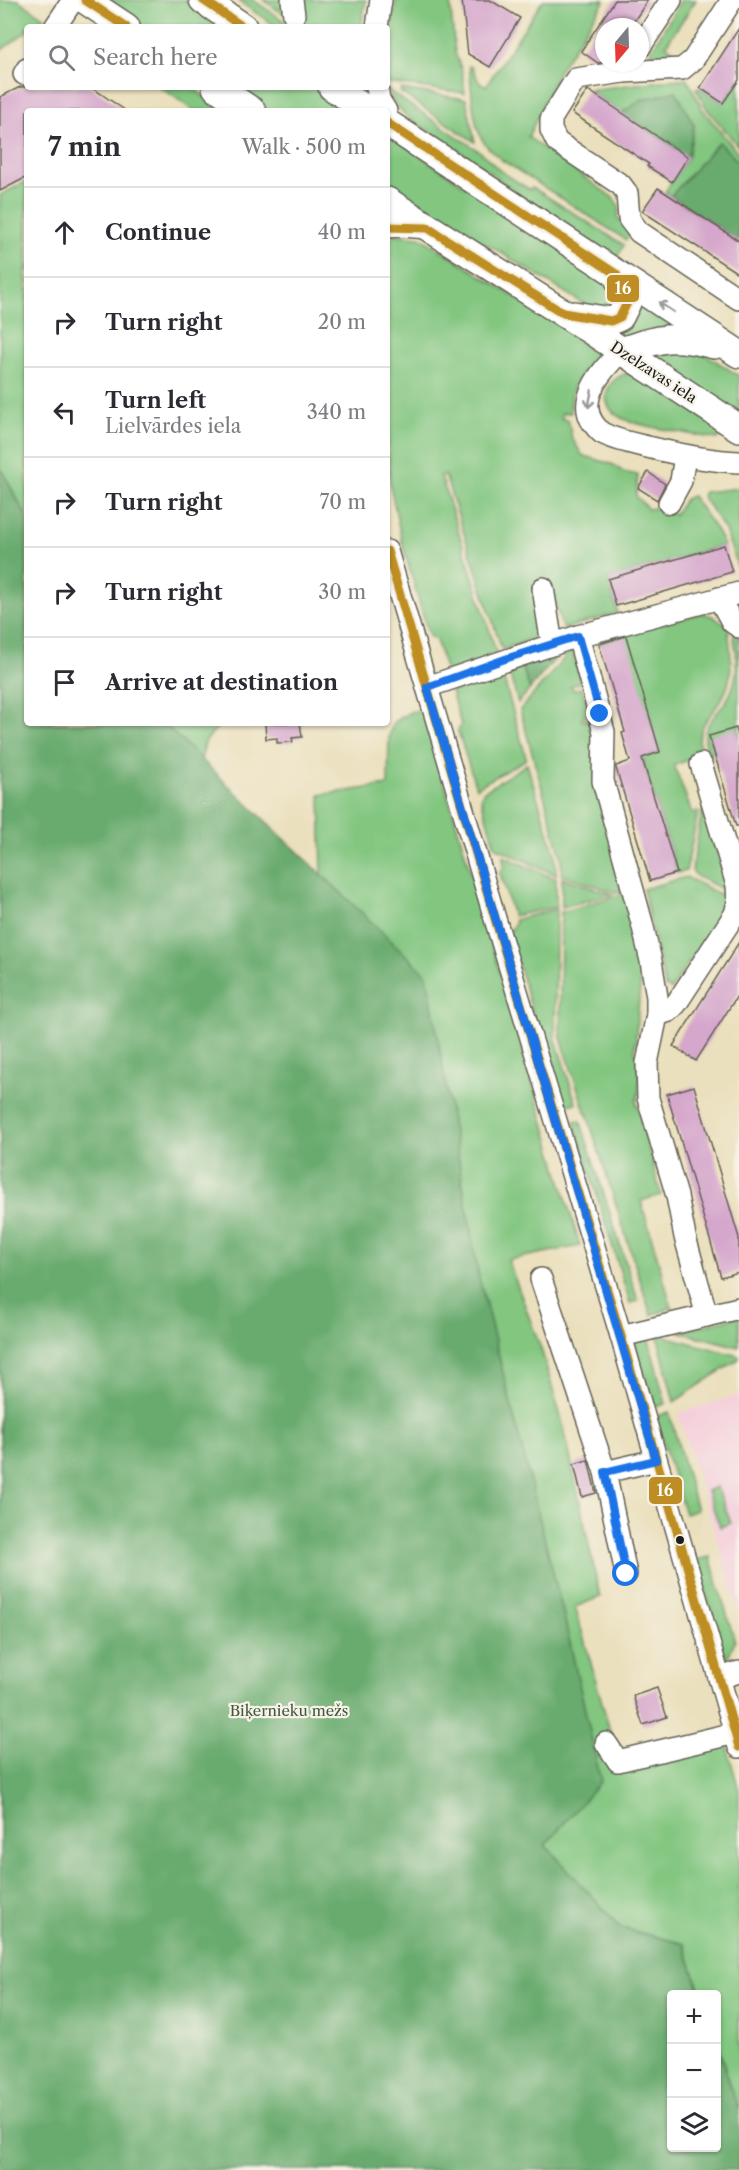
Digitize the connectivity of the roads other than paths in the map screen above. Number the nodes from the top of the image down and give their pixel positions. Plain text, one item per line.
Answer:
1 (73, 0) edge
2 (85, 0) edge
3 (203, 0) edge
4 (381, 0) edge
5 (671, 0) edge
6 (732, 0) edge
7 (57, 24) edge
8 (121, 24) edge
9 (239, 24) edge
10 (376, 24) edge
11 (649, 33) edge
12 (649, 68) edge
13 (608, 72) edge
14 (220, 90) edge
15 (337, 90) edge
16 (377, 90) edge
17 (248, 108) edge
18 (364, 108) edge
19 (384, 108) edge
20 (390, 119) edge
21 (390, 203) edge
22 (390, 227) edge
23 (428, 228) junction
24 (616, 274) junction
25 (739, 299) edge
26 (563, 313) junction
27 (621, 351) junction
28 (736, 352) edge
29 (739, 428) edge
30 (685, 456) junction
31 (739, 462) edge
32 (669, 503) dead end
33 (390, 561) edge
34 (543, 588) dead end
35 (729, 595) edge
36 (739, 627) edge
37 (578, 636) junction
38 (555, 644) junction
39 (427, 687) junction
40 (701, 764) dead end
41 (657, 1015) junction
42 (541, 1279) dead end
43 (739, 1308) edge
44 (707, 1316) junction
45 (621, 1336) junction
46 (656, 1460) junction
47 (605, 1472) junction
48 (626, 1574) dead end
49 (731, 1674) edge
50 (737, 1740) edge
51 (606, 1743) dead end

1 - 7 street
2 - 8 main road
3 - 9 main road
4 - 10 street
5 - 11 street
6 - 12 street
13 - 25 street
14 - 17 main road
15 - 18 main road
16 - 19 street
20 - 24 main road
21 - 23 main road, Dzelzavas iela
22 - 23 street
23 - 26 main road, Dzelzavas iela
24 - 26 main road
28 -> 24 main road
26 - 27 main road, Dzelzavas iela
27 - 28 main road
27 - 29 main road, Dzelzavas iela
27 -> 30 street
30 - 31 street
30 - 32 street
33 - 39 street
34 - 38 street
35 - 36 street
35 - 37 street
37 - 38 street
37 - 41 street
38 - 39 street
39 - 45 street
40 - 41 street
41 - 44 street
42 - 47 street
43 - 44 street
44 - 45 street
45 - 46 street
46 - 47 street
46 - 49 street
47 - 48 street
49 - 50 street
50 - 51 street

